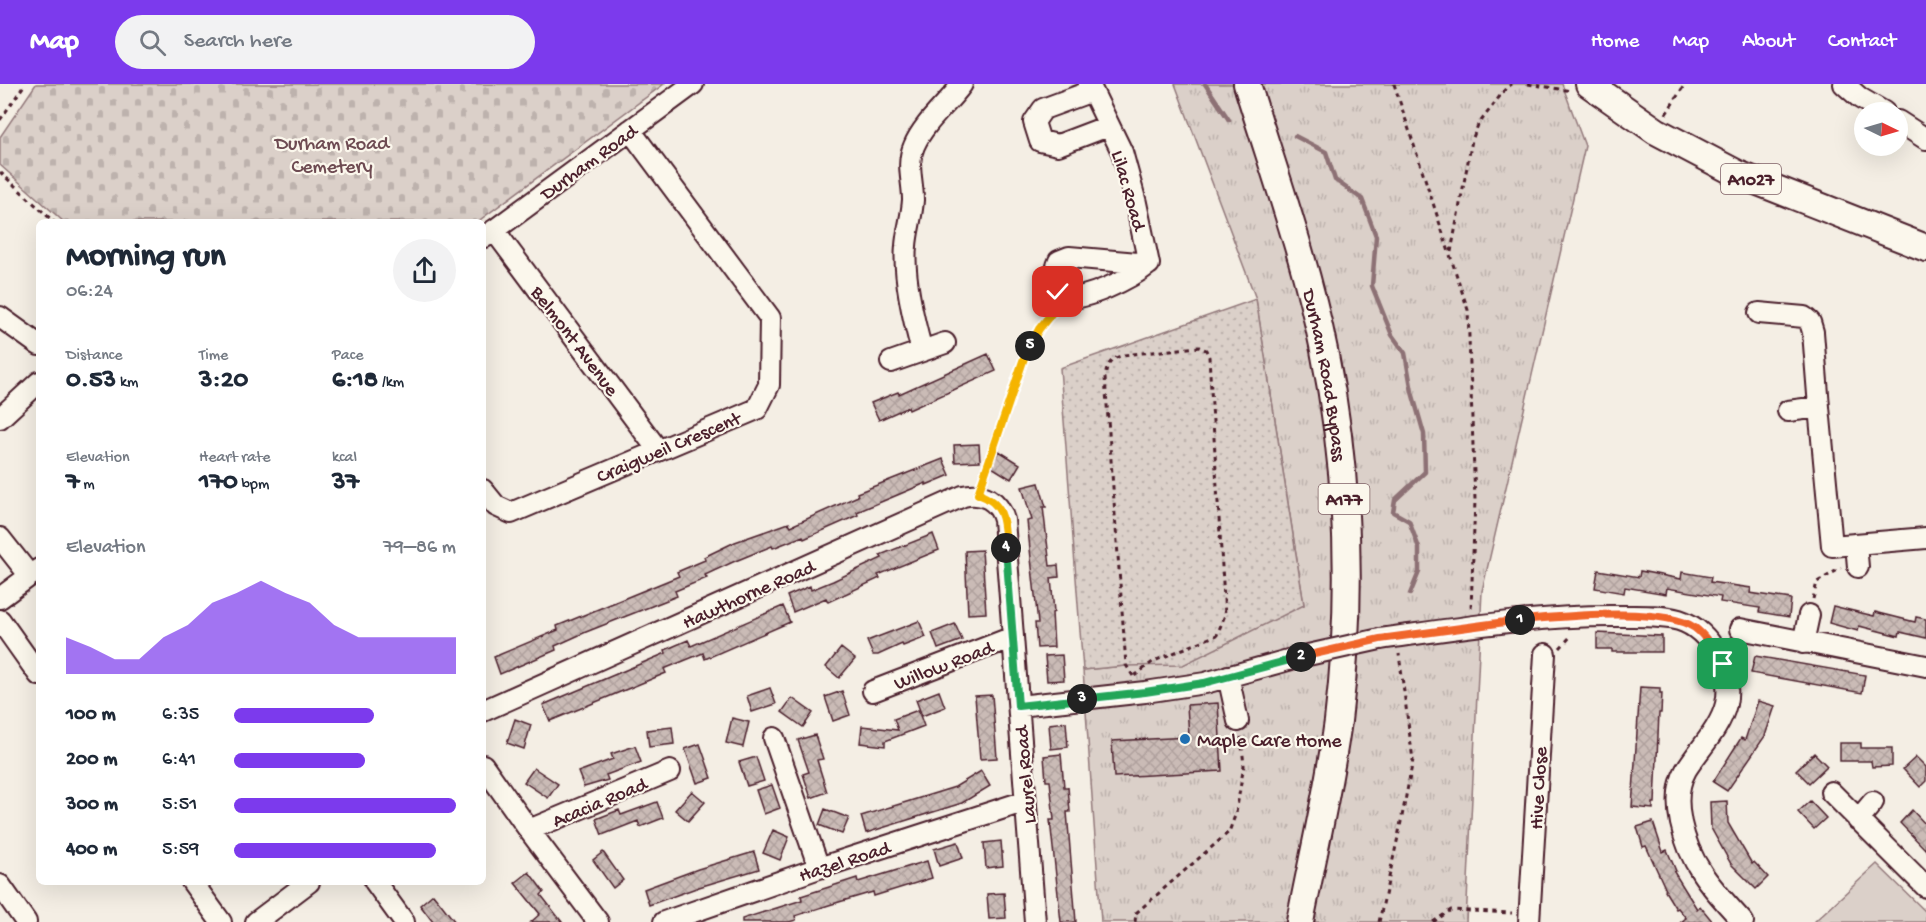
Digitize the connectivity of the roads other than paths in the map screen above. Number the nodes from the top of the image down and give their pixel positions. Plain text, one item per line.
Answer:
1 (693, 84) edge
2 (962, 84) edge
3 (1247, 84) edge
4 (1844, 84) edge
5 (1091, 87) edge
6 (1584, 88) edge
7 (1867, 102) edge
8 (1108, 126) junction
9 (1908, 127) edge
10 (630, 130) junction
11 (1926, 139) edge
12 (488, 234) edge
13 (1926, 248) edge
14 (1149, 264) junction
15 (1760, 313) dead end
16 (0, 317) edge
17 (36, 343) edge
18 (945, 343) dead end
19 (922, 351) junction
20 (891, 362) dead end
21 (36, 385) edge
22 (1819, 407) junction
23 (1788, 411) dead end
24 (0, 418) edge
25 (658, 450) junction
26 (486, 494) edge
27 (1004, 520) joint
28 (0, 538) edge
29 (1926, 538) edge
30 (35, 573) edge
31 (0, 598) edge
32 (1809, 615) road end
33 (0, 620) edge
34 (1740, 629) dead end
35 (1013, 637) junction
36 (1803, 642) junction
37 (1545, 654) road end
38 (1926, 666) edge
39 (36, 671) edge
40 (1227, 676) junction
41 (873, 691) dead end
42 (1018, 706) junction
43 (486, 710) edge
44 (1238, 721) road end
45 (774, 738) dead end
46 (486, 769) edge
47 (670, 771) dead end
48 (1831, 792) dead end
49 (1026, 801) junction
50 (1873, 802) dead end
51 (1858, 820) junction
52 (529, 830) junction
53 (819, 868) junction
54 (0, 885) edge
55 (194, 885) edge
56 (305, 885) edge
57 (377, 885) edge
58 (1926, 887) edge
59 (1529, 918) edge
60 (27, 922) edge
61 (221, 922) edge
62 (256, 922) edge
63 (404, 922) edge
64 (598, 922) edge
65 (664, 922) edge
66 (1035, 922) edge
67 (1300, 922) edge
68 (1742, 922) edge

1 - 10 street, Durham Road
2 - 19 street
3 - 67 main road, Durham Road Bypass / A177
4 - 7 street
5 - 8 street, Lilac Road
5 - 8 street
6 - 13 main road, A1027
8 - 14 street, Lilac Road
9 - 11 street
10 - 12 street, Durham Road
10 - 25 street, Craigweil Crescent
12 - 25 street, Belmont Avenue
14 - 14 street
15 - 22 street
16 - 17 street
18 - 19 street
19 - 20 street
21 - 24 street
22 - 23 street
22 - 29 street
25 - 26 street, Craigweil Crescent
27 - 35 street, Laurel Road
27 - 43 street, Hawthorne Road
28 - 30 street
30 - 31 street
32 - 36 street
33 - 39 street
34 - 36 street
35 - 41 street, Willow Road
35 - 42 street, Laurel Road
36 - 38 street
37 - 59 street, Hive Close
40 - 42 street
40 - 44 street
40 - 68 street, bridge
42 - 49 street, Laurel Road
45 - 53 street
46 - 52 street
47 - 52 street, Acacia Road
48 - 51 street
49 - 53 street, Hazel Road
49 - 66 street, Laurel Road
50 - 51 street
51 - 58 street
52 - 64 street
53 - 65 street, Hazel Road
54 - 60 street
55 - 61 street
56 - 62 street
57 - 63 street

